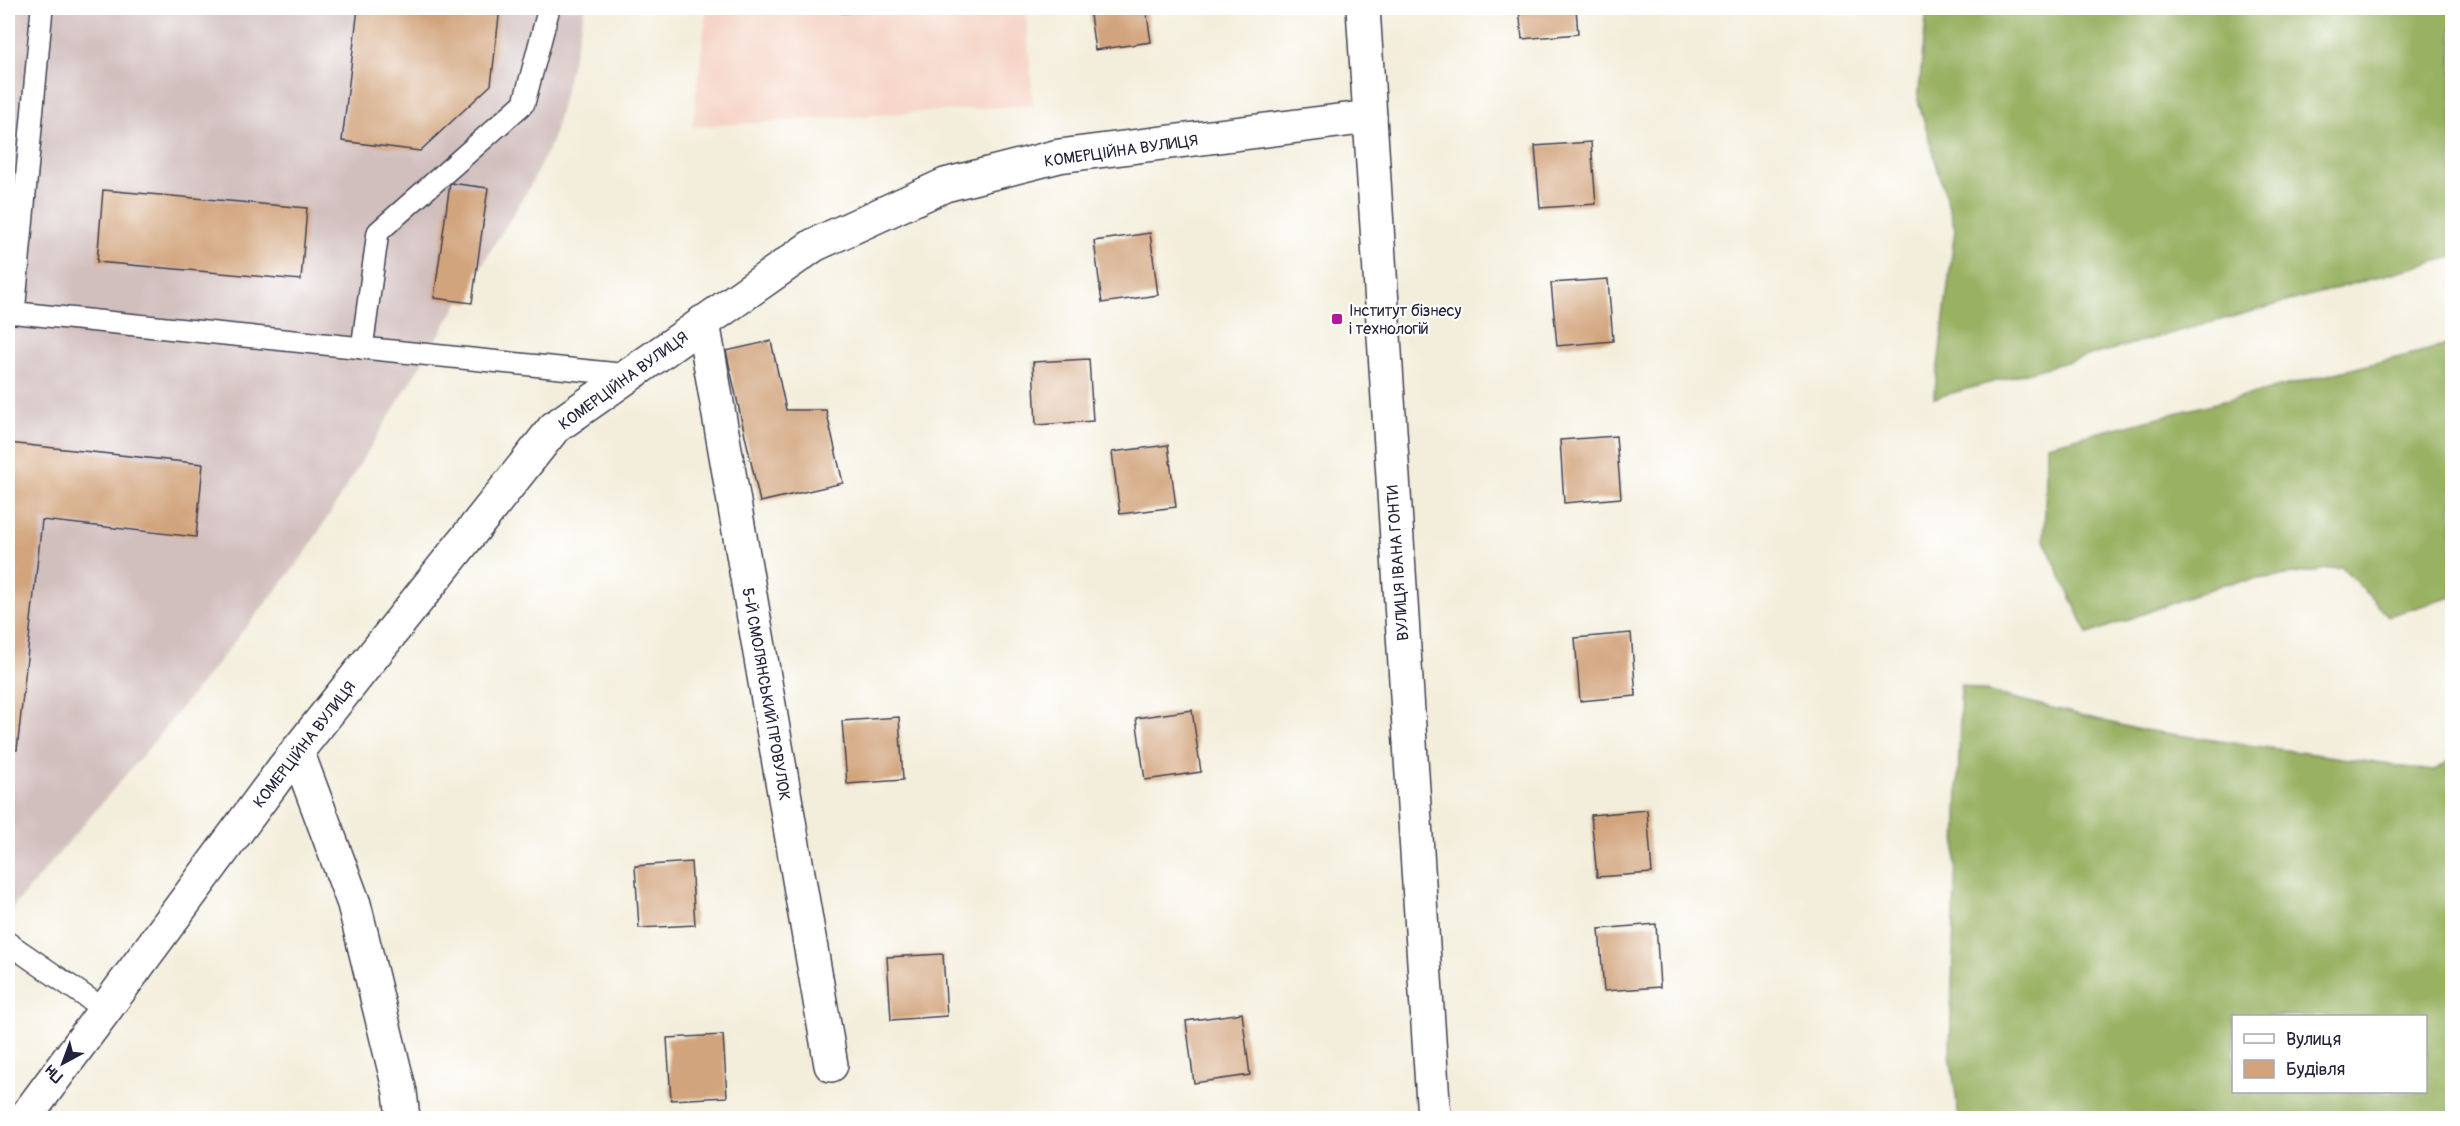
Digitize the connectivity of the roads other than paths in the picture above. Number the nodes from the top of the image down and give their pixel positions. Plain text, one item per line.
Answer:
1 (42, 8) edge
2 (549, 8) edge
3 (1364, 8) edge
4 (1370, 117) junction
5 (11, 313) edge
6 (704, 322) junction
7 (362, 348) junction
8 (629, 375) junction
9 (297, 751) junction
10 (8, 943) edge
11 (105, 1010) junction
12 (831, 1065) dead end
13 (25, 1119) edge
14 (403, 1119) edge
15 (1434, 1119) edge

1 - 5 lane
2 - 7 lane
3 - 4 street, ВУЛИЦЯ ІВАНА ГОНТИ
4 - 6 street, КОМЕРЦІЙНА ВУЛИЦЯ
4 - 15 street, ВУЛИЦЯ ІВАНА ГОНТИ
5 - 7 lane
6 - 8 street, КОМЕРЦІЙНА ВУЛИЦЯ
6 - 12 street, 5-Й СМОЛЯНСЬКИЙ ПРОВУЛОК
7 - 8 lane
8 - 9 street, КОМЕРЦІЙНА ВУЛИЦЯ
9 - 11 street, КОМЕРЦІЙНА ВУЛИЦЯ
9 - 14 street
10 - 11 lane
11 - 13 street, КОМЕРЦІЙНА ВУЛИЦЯ

